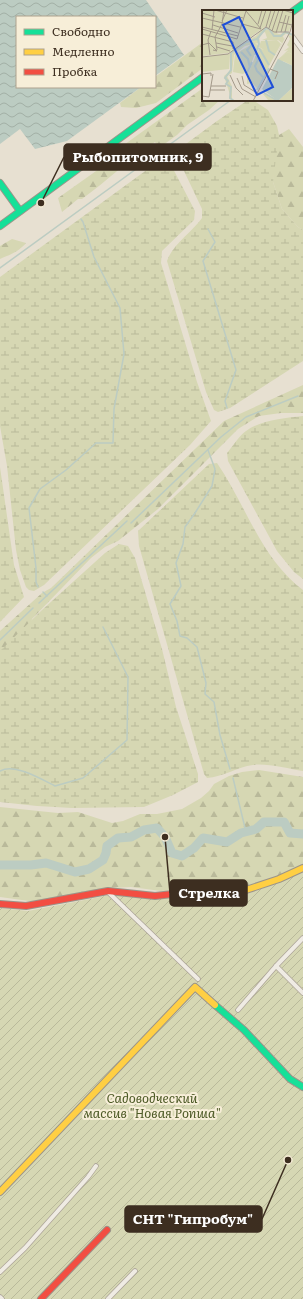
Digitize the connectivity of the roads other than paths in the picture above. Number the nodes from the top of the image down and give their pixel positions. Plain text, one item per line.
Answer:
1 (303, 4) edge
2 (293, 11) edge
3 (293, 37) edge
4 (303, 51) edge
5 (202, 78) edge
6 (0, 183) edge
7 (20, 211) junction
8 (0, 226) edge
9 (303, 868) edge
10 (108, 892) junction
11 (0, 904) edge
12 (303, 938) edge
13 (276, 966) junction
14 (198, 979) dead end
15 (303, 993) edge
16 (238, 1010) dead end
17 (303, 1087) edge
18 (96, 1166) dead end
19 (0, 1192) edge
20 (107, 1230) dead end
21 (135, 1271) dead end
22 (0, 1272) edge
23 (41, 1299) edge
24 (108, 1299) edge

1 - 2 street
3 - 4 street
5 - 7 street
6 - 7 street
7 - 8 street
9 - 10 street
10 - 11 street
10 - 14 street
12 - 13 street
13 - 15 street
13 - 16 street
17 - 19 street
18 - 22 street
20 - 23 street
21 - 24 street

